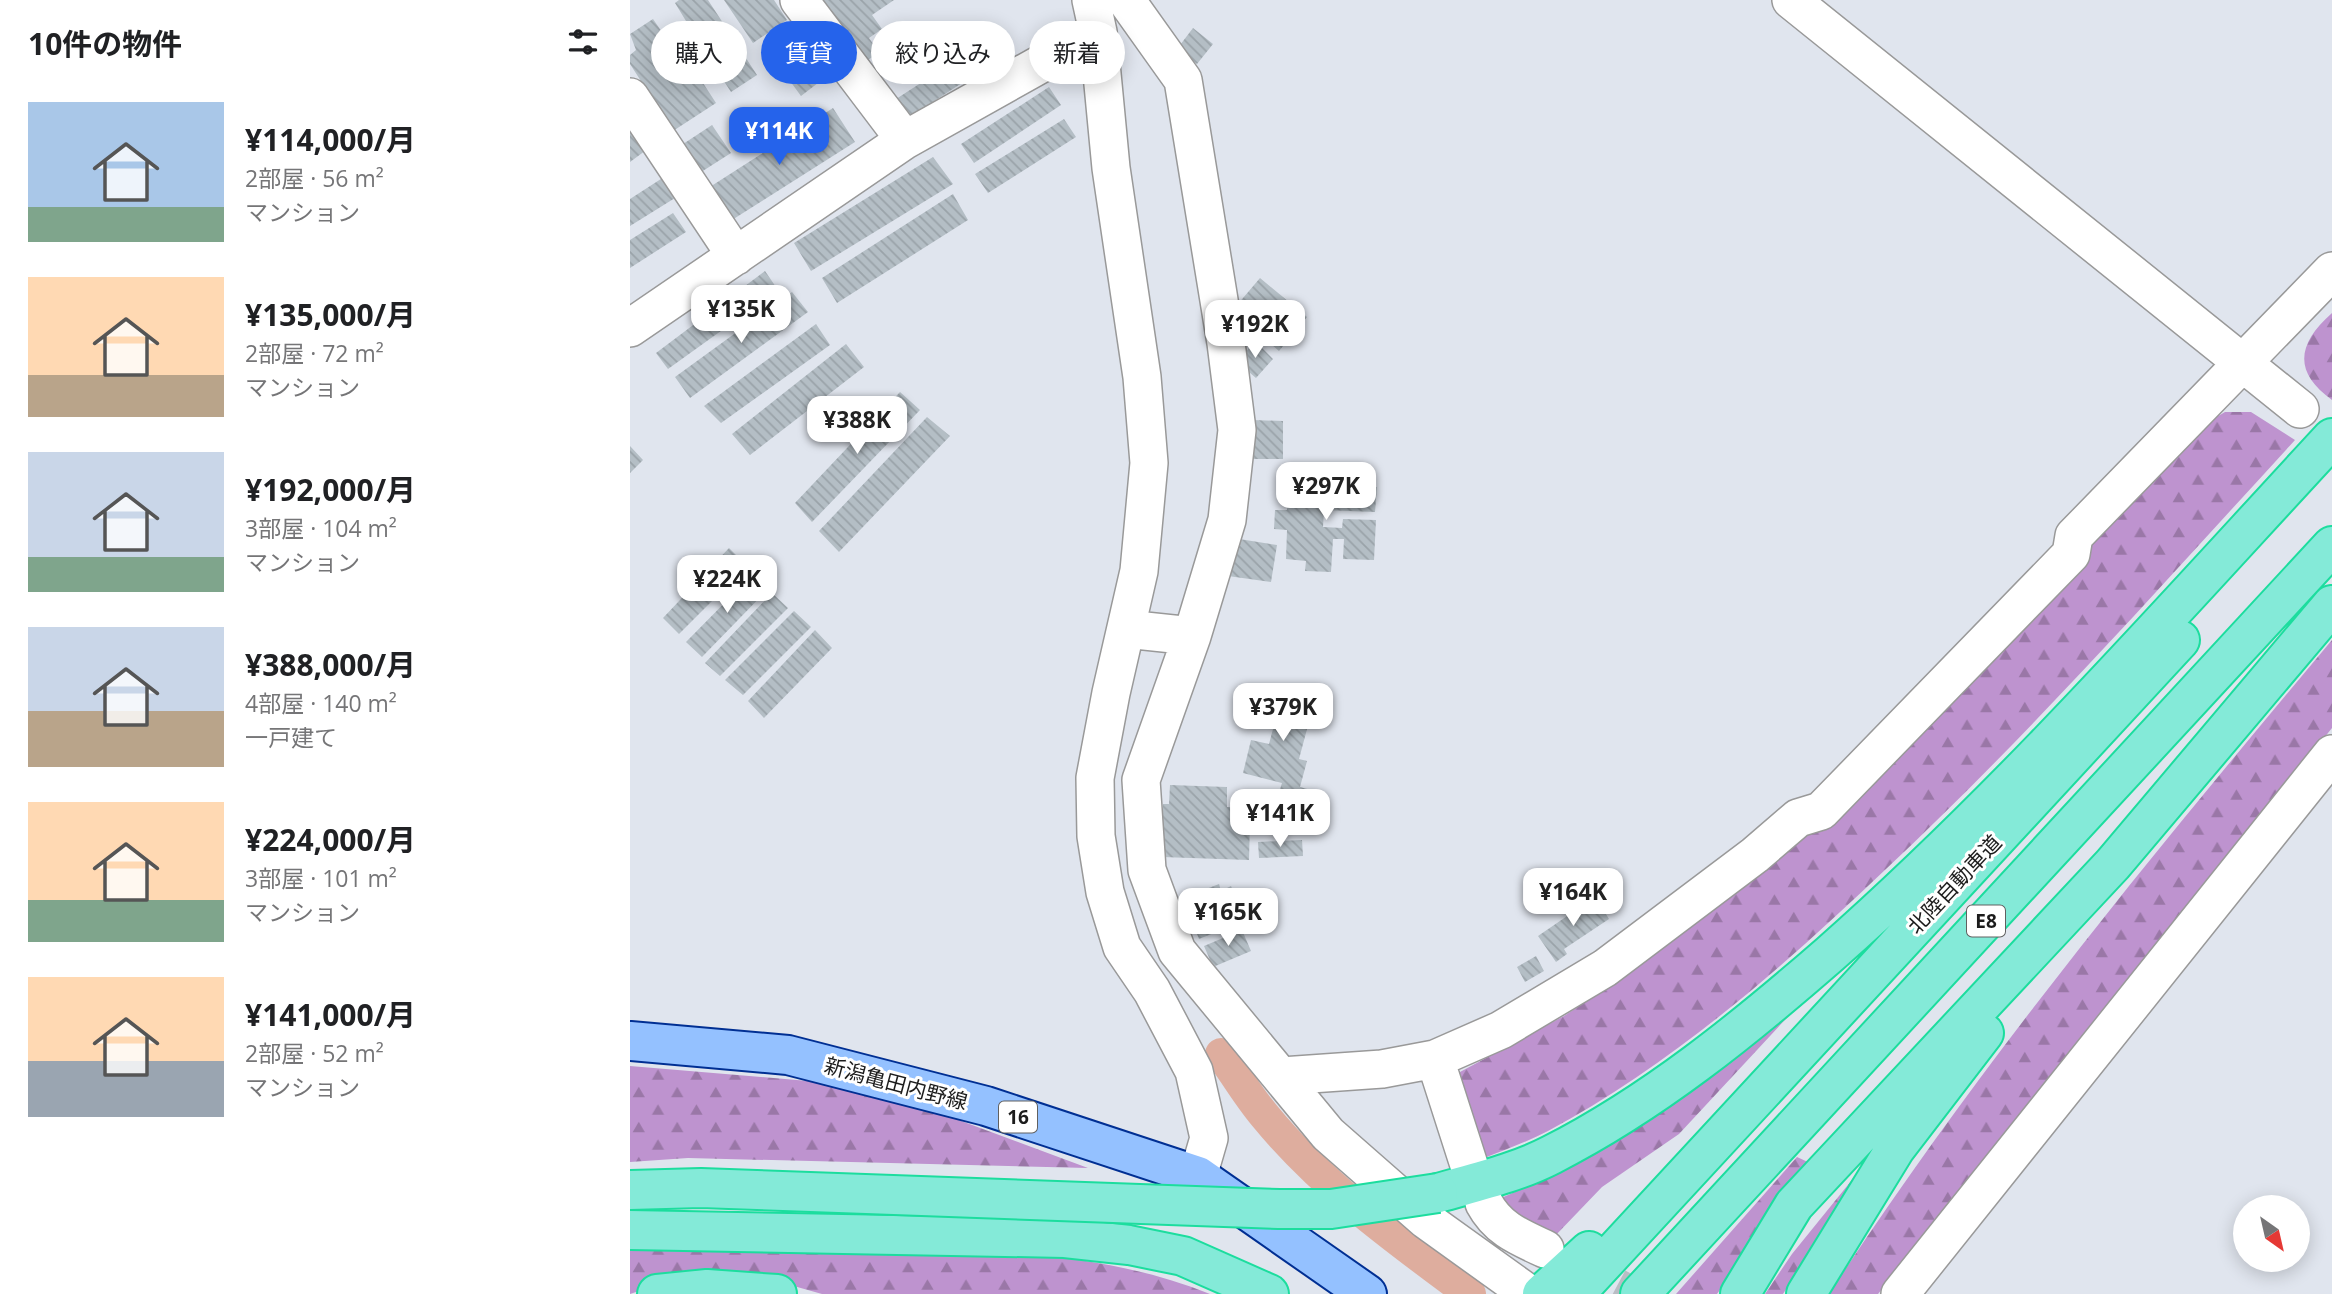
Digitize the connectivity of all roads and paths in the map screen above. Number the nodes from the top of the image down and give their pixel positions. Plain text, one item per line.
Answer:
1 (799, 0) edge
2 (1126, 0) edge
3 (1791, 0) edge
4 (1094, 16) edge
5 (630, 97) edge
6 (905, 139) junction
7 (736, 256) junction
8 (2332, 271) edge
9 (630, 328) edge
10 (2242, 362) junction
11 (2300, 409) dead end
12 (2332, 438) edge
13 (2332, 473) edge
14 (2332, 547) edge
15 (2332, 604) edge
16 (1126, 629) junction
17 (1192, 636) junction
18 (2332, 754) edge
19 (2113, 864) junction
20 (630, 1041) edge
21 (1435, 1059) junction
22 (1282, 1076) junction
23 (1469, 1165) dead end
24 (1198, 1176) junction
25 (630, 1190) edge
26 (1484, 1203) dead end
27 (630, 1230) edge
28 (1549, 1283) edge
29 (657, 1294) edge
30 (777, 1294) edge
31 (1269, 1294) edge
32 (1367, 1294) edge
33 (1640, 1294) edge
34 (1740, 1294) edge
35 (1806, 1294) edge
36 (1900, 1294) edge

1 - 6 street
2 - 17 street
3 - 10 street
4 - 6 street
4 - 16 street
5 - 7 street
6 - 7 street
7 - 9 street
8 - 10 street
10 - 11 street
10 - 21 street
12 - 25 highway, bridge
13 - 28 highway, 北陸自動車道 / E8
14 - 33 highway, E8
15 - 19 highway
16 - 17 street
16 - 24 street
17 - 22 street
18 - 36 street
19 - 34 highway
19 - 35 highway
20 - 24 main road, 新潟亀田内野線 / 16
21 - 22 street
21 - 23 street
22 - 28 street
24 - 32 main road, 新潟亀田内野線 / 16
26 - 28 street
27 - 31 highway
29 - 30 highway

